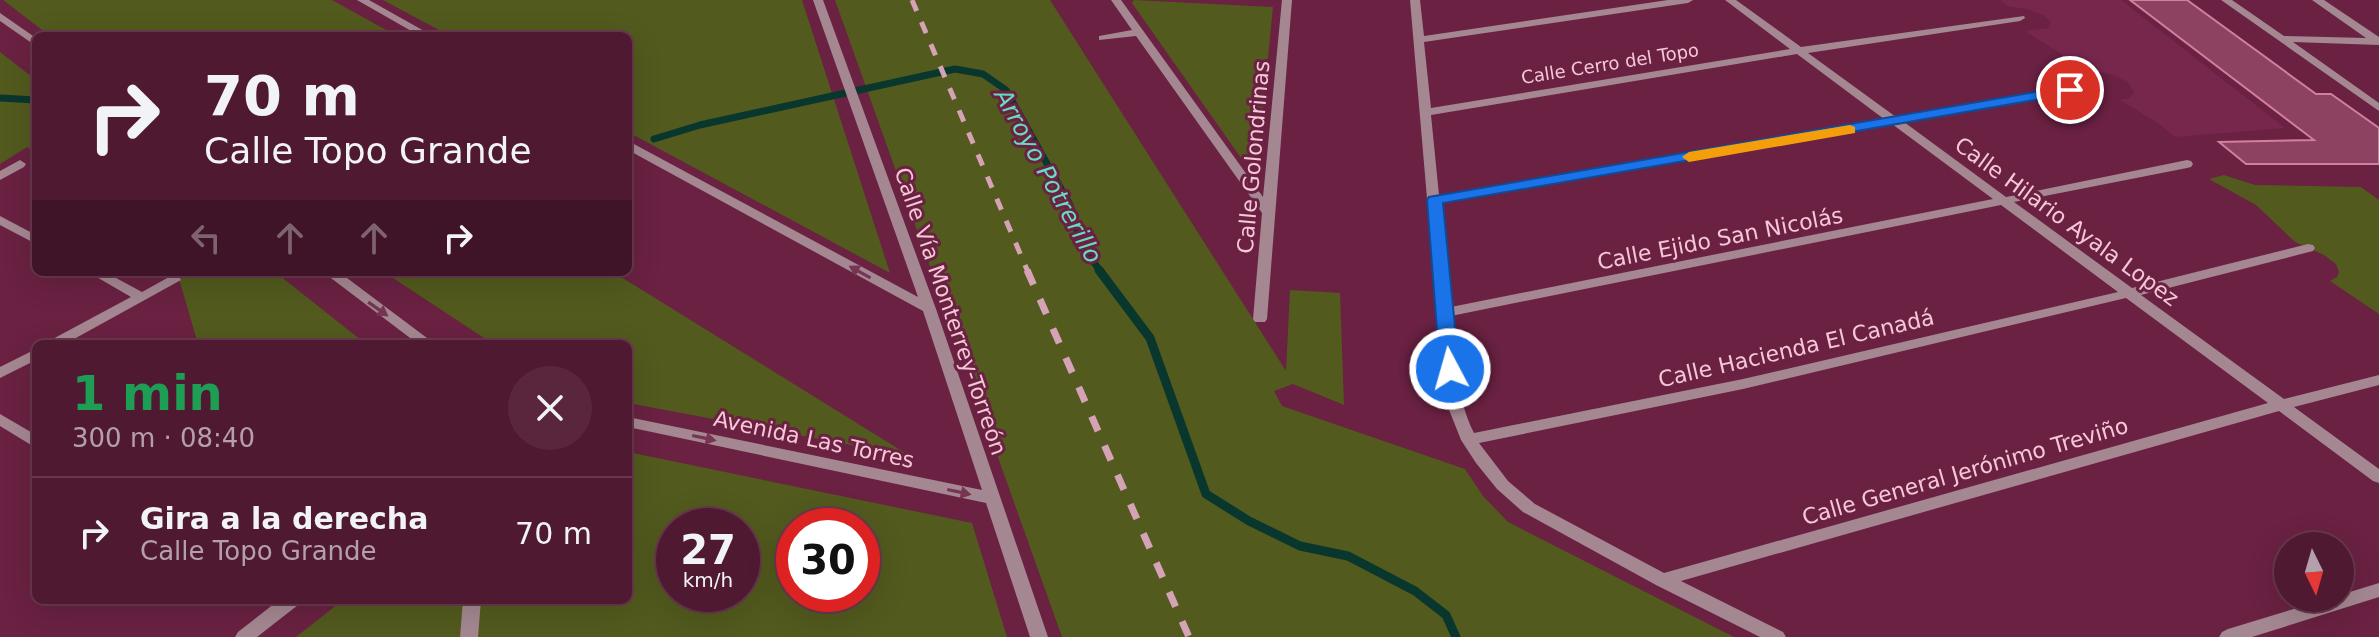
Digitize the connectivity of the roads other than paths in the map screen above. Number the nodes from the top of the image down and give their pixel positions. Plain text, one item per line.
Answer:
1 (362, 0) edge
2 (818, 0) edge
3 (1116, 0) edge
4 (1287, 0) edge
5 (1415, 0) edge
6 (1688, 0) edge
7 (1730, 0) edge
8 (2226, 0) edge
9 (2317, 0) edge
10 (0, 16) edge
11 (2020, 18) dead end
12 (421, 32) edge
13 (1139, 32) junction
14 (1103, 38) dead end
15 (2282, 39) junction
16 (32, 40) edge
17 (1419, 40) junction
18 (2379, 41) edge
19 (1798, 51) junction
20 (2099, 85) dead end
21 (2379, 108) edge
22 (1428, 112) junction
23 (1896, 122) junction
24 (632, 147) edge
25 (20, 164) dead end
26 (2187, 164) dead end
27 (0, 176) edge
28 (1435, 200) junction
29 (2003, 202) junction
30 (1266, 210) junction
31 (0, 220) edge
32 (32, 238) edge
33 (2308, 248) dead end
34 (102, 276) edge
35 (335, 276) edge
36 (174, 280) dead end
37 (2131, 293) junction
38 (141, 297) junction
39 (929, 309) junction
40 (1444, 313) junction
41 (1260, 319) dead end
42 (61, 340) edge
43 (423, 340) edge
44 (32, 356) edge
45 (0, 373) edge
46 (2379, 380) edge
47 (2281, 405) junction
48 (0, 419) edge
49 (632, 423) edge
50 (32, 439) edge
51 (1469, 440) junction
52 (2379, 477) edge
53 (992, 498) junction
54 (1662, 580) junction
55 (2379, 590) edge
56 (283, 604) edge
57 (472, 604) edge
58 (244, 637) edge
59 (469, 637) edge
60 (1039, 637) edge
61 (1777, 637) edge
62 (2228, 637) edge

1 - 12 street
2 - 39 street, Calle Vía Monterrey-Torreón
3 - 13 street
4 - 30 street, Calle Golondrinas
5 - 17 street
6 - 17 street
7 - 19 street, Calle Hilario Ayala Lopez
8 - 15 street
9 - 18 street
10 - 16 street
11 - 19 street, Calle Cerro del Topo
13 - 14 street
13 - 30 street
15 - 18 street
15 - 21 street
17 - 22 street
19 - 22 street, Calle Cerro del Topo
19 - 23 street, Calle Hilario Ayala Lopez
20 - 23 street
22 - 28 street
23 - 28 street
23 - 29 street, Calle Hilario Ayala Lopez
39 -> 24 street
25 - 27 street
26 - 29 street, Calle Ejido San Nicolás
28 - 40 street
29 - 37 street, Calle Hilario Ayala Lopez
29 - 40 street, Calle Ejido San Nicolás
30 - 41 street, Calle Golondrinas
31 - 32 street
33 - 37 street, Calle Hacienda El Canadá
34 - 38 street
35 -> 43 street
36 - 38 street
37 - 47 street, Calle Hilario Ayala Lopez
37 - 51 street, Calle Hacienda El Canadá
38 - 42 street
39 - 53 street, Calle Vía Monterrey-Torreón
40 - 51 street
44 - 45 street
46 - 47 street, Calle General Jerónimo Treviño
47 - 52 street, Calle Hilario Ayala Lopez
47 - 54 street, Calle General Jerónimo Treviño
48 - 50 street
49 -> 53 street, Avenida Las Torres
51 - 54 street
53 - 60 street, Calle Vía Monterrey-Torreón
54 - 61 street
55 - 62 street
56 - 58 street
57 - 59 street

